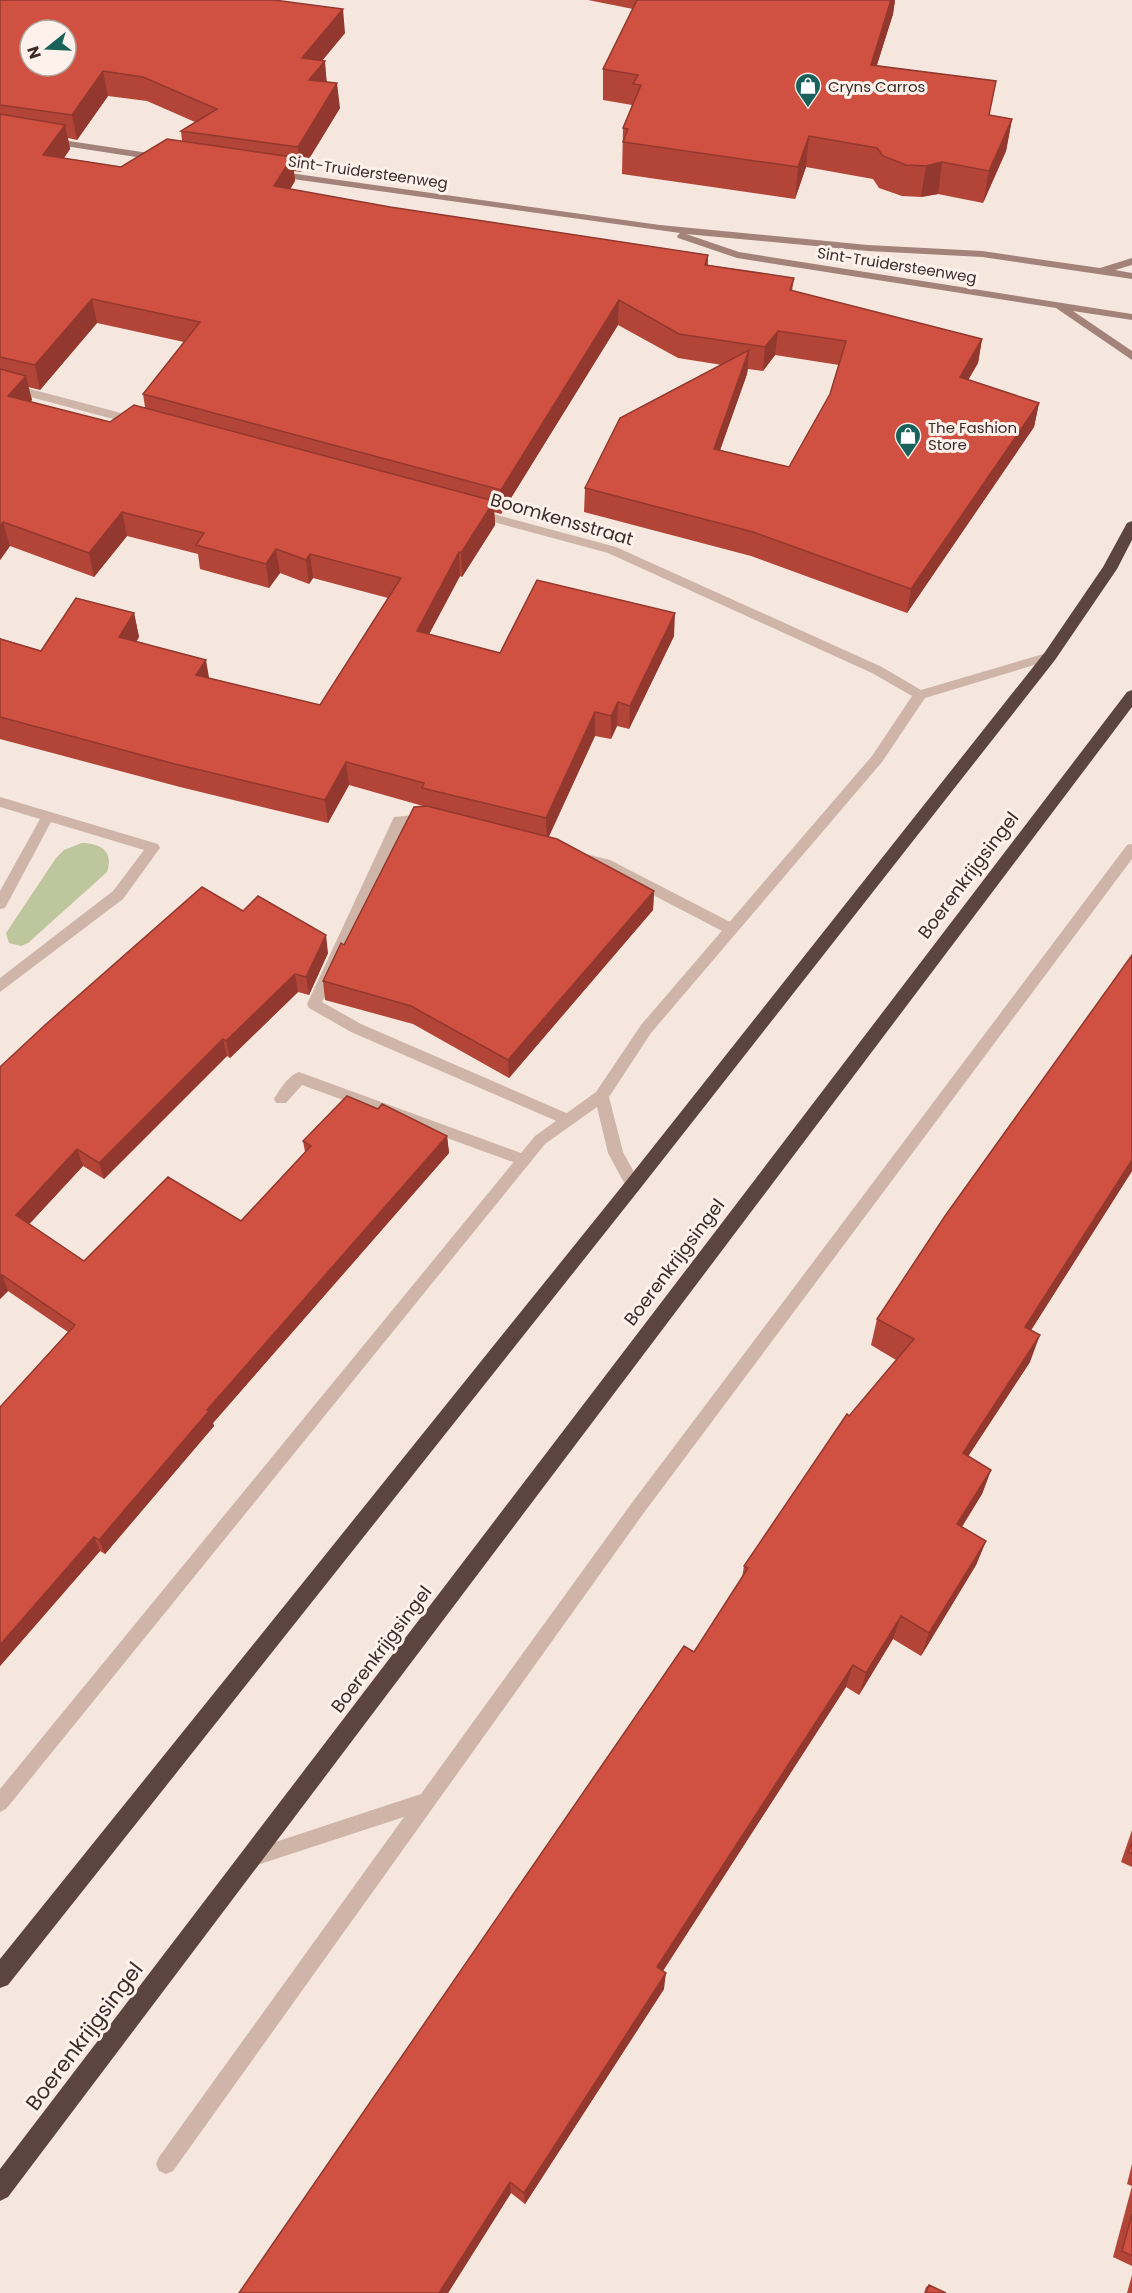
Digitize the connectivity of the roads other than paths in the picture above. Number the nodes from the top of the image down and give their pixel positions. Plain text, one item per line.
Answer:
1 (35, 139) edge
2 (177, 160) edge
3 (260, 172) edge
4 (660, 228) junction
5 (1132, 261) edge
6 (1101, 271) junction
7 (1132, 276) edge
8 (1056, 305) junction
9 (1132, 317) edge
10 (1132, 356) edge
11 (0, 385) edge
12 (150, 425) edge
13 (462, 509) edge
14 (1132, 526) edge
15 (1050, 656) junction
16 (920, 695) junction
17 (1132, 696) edge
18 (0, 802) edge
19 (48, 816) junction
20 (440, 821) edge
21 (1132, 849) edge
22 (572, 856) edge
23 (0, 904) edge
24 (731, 929) junction
25 (0, 986) edge
26 (601, 1096) junction
27 (281, 1099) dead end
28 (566, 1119) junction
29 (524, 1160) junction
30 (633, 1185) junction
31 (427, 1802) junction
32 (0, 1803) edge
33 (254, 1857) junction
34 (0, 1977) edge
35 (166, 2164) dead end
36 (0, 2189) edge

1 - 2 main road
3 - 4 main road, Sint-Truidersteenweg
4 - 6 main road, Sint-Truidersteenweg
4 - 8 main road, Sint-Truidersteenweg
5 - 6 main road
6 - 7 main road, Sint-Truidersteenweg
8 - 9 main road, Sint-Truidersteenweg
8 - 10 main road
11 - 12 street
13 - 16 street, Boomkensstraat
14 - 15 highway
15 - 16 street
15 - 30 highway
16 - 24 street
17 - 33 highway, Boerenkrijgsingel
18 - 19 street
19 - 23 street
19 - 25 street
20 - 28 street
21 - 31 street
22 - 24 street
24 - 26 street
26 - 28 street
26 - 30 street
27 - 29 street
28 - 29 street
29 - 32 street
30 - 34 highway
31 - 33 street
31 - 35 street
33 - 36 highway, Boerenkrijgsingel

